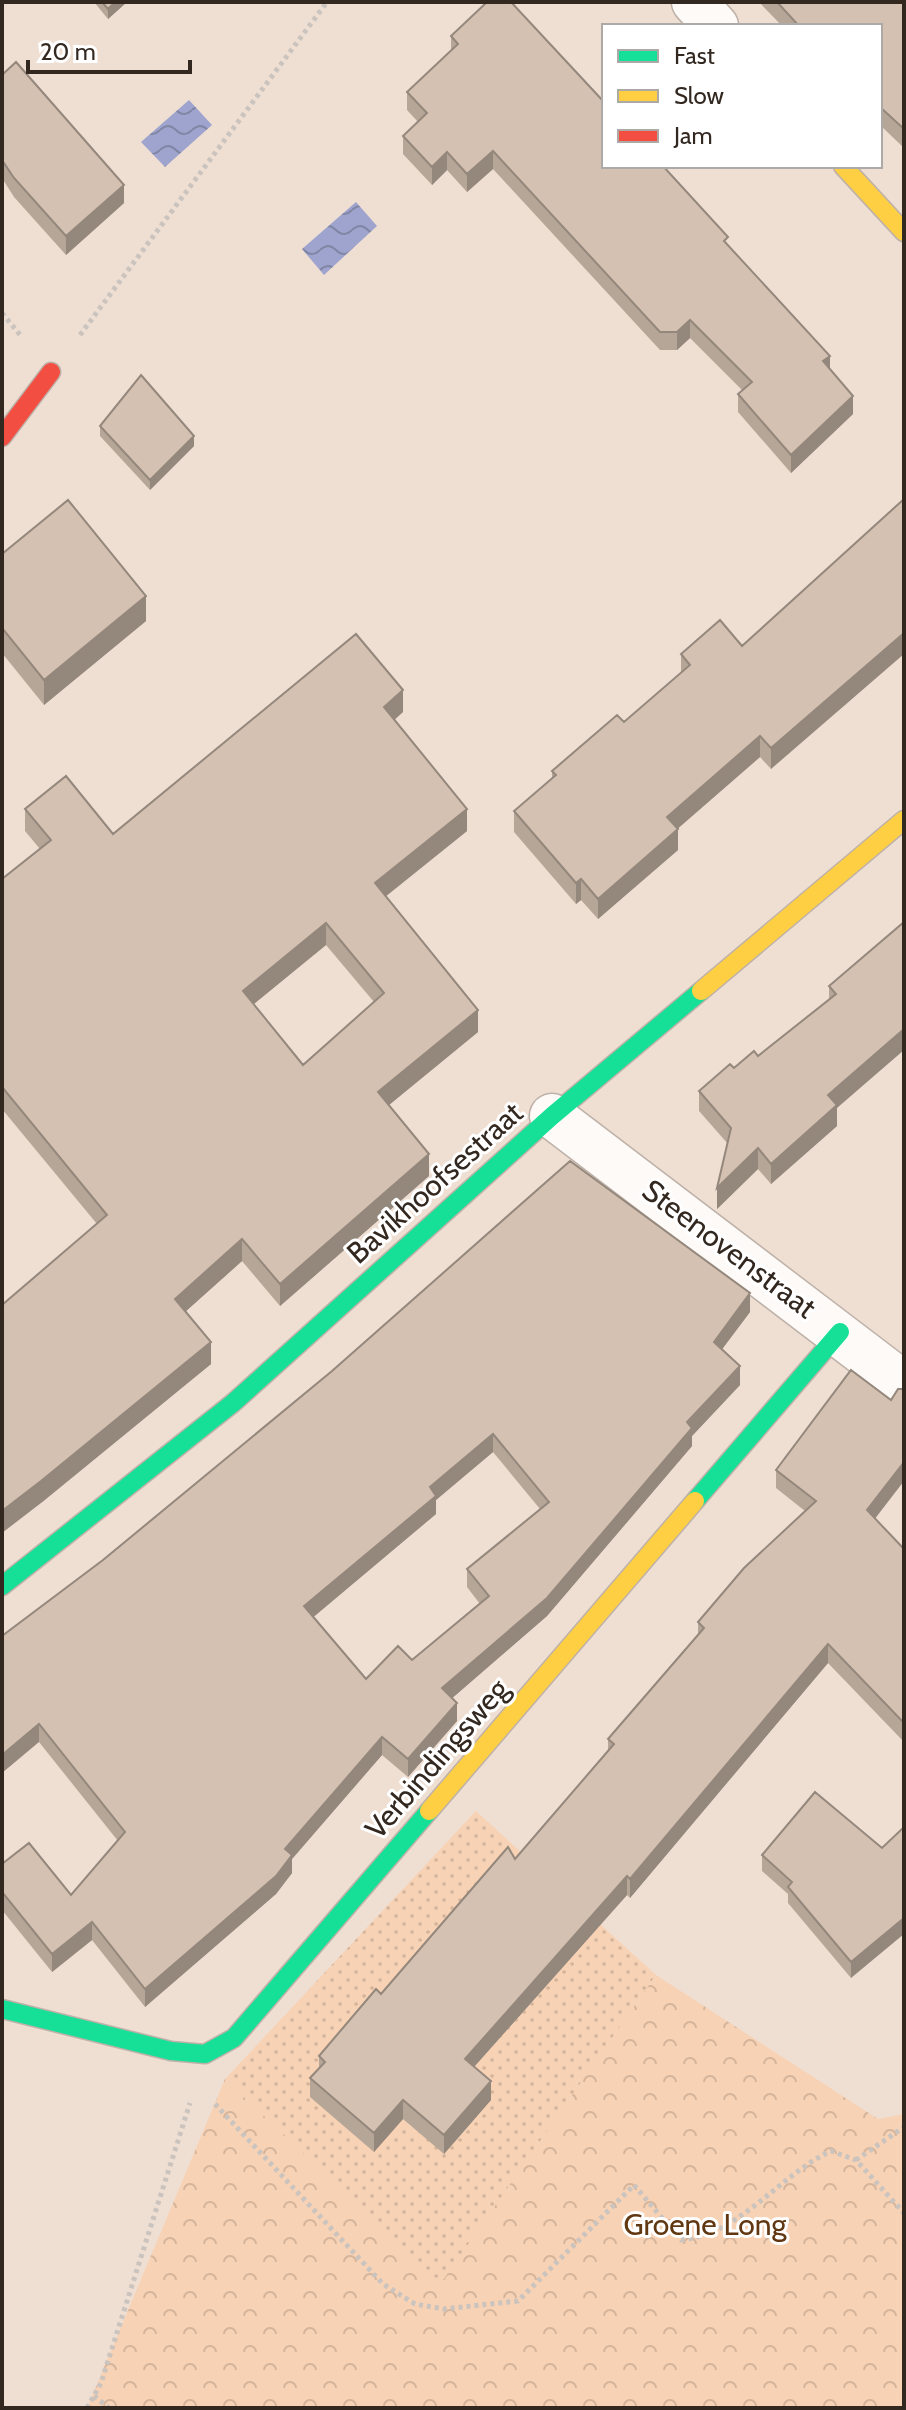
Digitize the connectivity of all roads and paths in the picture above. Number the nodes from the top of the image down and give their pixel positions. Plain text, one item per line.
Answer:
1 (327, 2) edge
2 (694, 2) edge
3 (714, 24) edge
4 (845, 168) edge
5 (904, 232) edge
6 (51, 372) joint
7 (2, 437) edge
8 (904, 820) edge
9 (552, 1116) junction
10 (840, 1332) junction
11 (904, 1384) edge
12 (2, 1586) edge
13 (2, 2009) edge
14 (205, 2054) junction
15 (196, 2084) junction
16 (904, 2127) edge
17 (856, 2160) junction
18 (904, 2213) edge
19 (94, 2396) junction
20 (87, 2408) edge
21 (109, 2408) edge

1 - 6 path
2 - 3 street
4 - 5 street
6 - 7 street
8 - 9 street, Bavikhoofsestraat
9 - 10 street, Steenovenstraat
9 - 12 street, Bavikhoofsestraat
10 - 11 street, Steenovenstraat
10 - 14 street, Verbindingsweg
13 - 14 street
14 - 15 path
15 - 17 path
15 - 19 path
16 - 17 path
17 - 18 path
19 - 20 path
19 - 21 path

